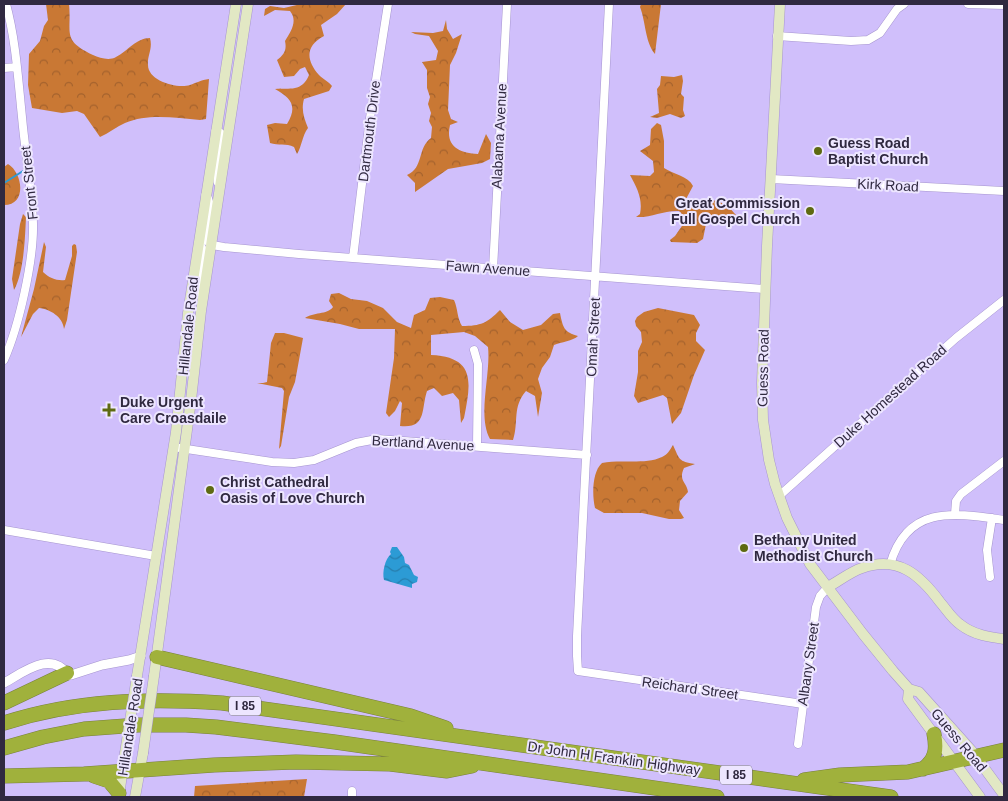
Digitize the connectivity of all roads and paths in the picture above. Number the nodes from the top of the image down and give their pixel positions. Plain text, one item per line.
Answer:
1 (6, 4) edge
2 (236, 4) edge
3 (248, 4) edge
4 (388, 4) edge
5 (507, 4) edge
6 (609, 4) edge
7 (780, 4) edge
8 (904, 4) edge
9 (968, 4) edge
10 (1004, 5) edge
11 (778, 36) junction
12 (17, 67) junction
13 (4, 68) edge
14 (216, 132) junction
15 (771, 179) junction
16 (1004, 191) edge
17 (206, 195) junction
18 (219, 195) junction
19 (199, 243) junction
20 (212, 245) junction
21 (353, 258) junction
22 (493, 269) junction
23 (595, 276) junction
24 (765, 289) junction
25 (1004, 300) edge
26 (201, 311) junction
27 (474, 350) dead end
28 (4, 360) edge
29 (478, 446) junction
30 (174, 447) junction
31 (185, 448) junction
32 (587, 455) junction
33 (1004, 461) edge
34 (779, 496) junction
35 (955, 514) junction
36 (992, 518) junction
37 (1004, 520) edge
38 (4, 530) edge
39 (156, 556) junction
40 (890, 565) junction
41 (990, 577) dead end
42 (828, 587) junction
43 (1004, 639) edge
44 (141, 656) junction
45 (157, 657) junction
46 (578, 671) joint
47 (67, 673) junction
48 (4, 683) edge
49 (910, 689) junction
50 (4, 703) edge
51 (803, 704) junction
52 (4, 722) edge
53 (934, 734) junction
54 (485, 740) junction
55 (798, 744) dead end
56 (4, 748) edge
57 (1004, 750) edge
58 (975, 756) junction
59 (954, 762) junction
60 (483, 764) junction
61 (923, 769) junction
62 (123, 771) junction
63 (140, 771) junction
64 (84, 774) junction
65 (4, 776) edge
66 (778, 781) junction
67 (119, 795) edge
68 (1004, 795) edge
69 (135, 797) edge
70 (717, 797) edge
71 (891, 797) edge
72 (980, 797) edge

1 - 12 street, Front Street
2 - 14 main road, Hillandale Road
3 - 18 main road, Hillandale Road
4 - 21 street, Dartmouth Drive
5 - 22 street, Alabama Avenue
6 - 23 street, Omah Street
7 - 11 main road, Guess Road
8 - 11 street
9 - 10 street
11 - 15 main road, Guess Road
12 - 13 street
12 - 28 street, Front Street
14 - 17 main road, Hillandale Road
14 - 18 street
15 - 16 street, Kirk Road
15 - 24 main road, Guess Road
17 - 19 main road, Hillandale Road
17 - 20 street
18 - 20 main road, Hillandale Road
19 - 26 street
19 - 30 main road, Hillandale Road
20 - 21 street, Fawn Avenue
20 - 26 main road, Hillandale Road
21 - 22 street, Fawn Avenue
22 - 23 street, Fawn Avenue
23 - 24 street, Fawn Avenue
23 - 32 street, Omah Street
24 - 34 main road, Guess Road
25 - 34 street, Duke Homestead Road
26 - 31 main road, Hillandale Road
27 - 29 street
29 - 31 street, Bertland Avenue
29 - 32 street, Bertland Avenue
30 - 31 street, Bertland Avenue
30 - 39 main road, Hillandale Road
31 - 45 main road, Hillandale Road
32 - 46 street, Omah Street
33 - 35 street
34 - 42 main road, Guess Road
35 - 36 street
35 - 40 street
36 - 37 street
36 - 41 street
38 - 39 street
39 - 44 main road, Hillandale Road
40 - 42 main road
40 - 43 main road
42 - 49 main road, Guess Road
42 - 51 street, Albany Street
44 - 45 street
44 - 47 street
44 - 62 main road, Hillandale Road, bridge
45 - 54 highway
45 - 63 main road, Hillandale Road, bridge
46 - 51 street, Reichard Street
47 - 48 street
47 - 50 highway
49 - 53 main road, Guess Road
49 - 58 main road, Guess Road
51 - 55 street, Albany Street
52 - 54 highway, I 85
53 - 59 main road, Guess Road
53 - 61 highway
54 - 66 highway, Dr John H Franklin Highway / I 85
56 - 60 highway, I 85
57 - 58 highway
58 - 59 highway
58 - 68 main road, Guess Road
59 - 61 highway
59 - 72 main road, Guess Road
60 - 63 highway
60 - 70 highway, I 85
61 - 66 highway
62 - 63 highway
62 - 64 highway
62 - 67 main road, Hillandale Road
63 - 69 main road, Hillandale Road
64 - 65 highway
64 - 67 highway
66 - 71 highway, Dr John H Franklin Highway / I 85

